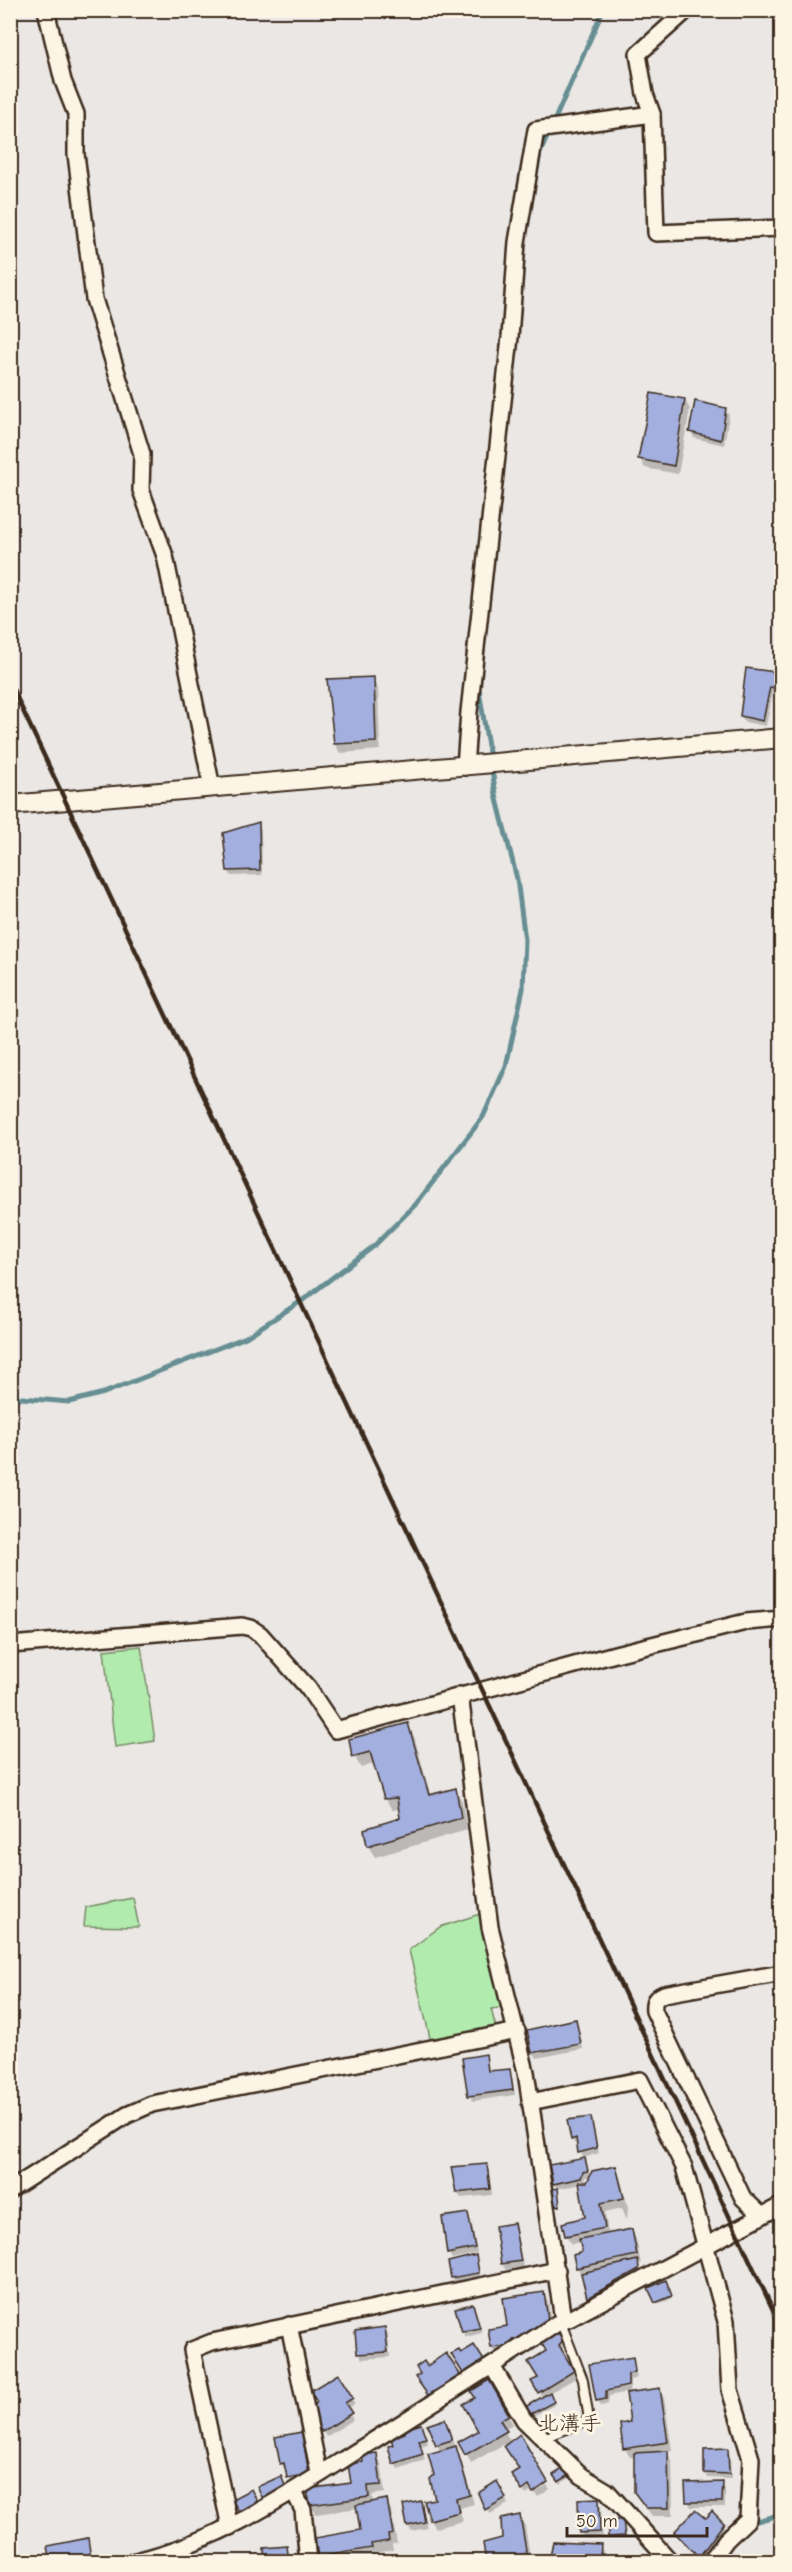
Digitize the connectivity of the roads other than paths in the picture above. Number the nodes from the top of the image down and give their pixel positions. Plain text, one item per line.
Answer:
1 (46, 10) edge
2 (687, 10) edge
3 (652, 114) junction
4 (782, 228) edge
5 (782, 738) edge
6 (469, 766) junction
7 (212, 788) junction
8 (10, 805) edge
9 (782, 1619) edge
10 (10, 1646) edge
11 (460, 1695) junction
12 (782, 1973) edge
13 (517, 2031) junction
14 (530, 2102) junction
15 (10, 2190) edge
16 (782, 2205) edge
17 (761, 2215) junction
18 (706, 2245) junction
19 (556, 2270) junction
20 (563, 2320) junction
21 (289, 2325) junction
22 (492, 2366) junction
23 (544, 2438) junction
24 (322, 2473) junction
25 (294, 2492) junction
26 (230, 2528) junction
27 (132, 2562) edge
28 (308, 2562) edge
29 (671, 2562) edge
30 (710, 2562) edge

1 - 7 street
2 - 3 street
3 - 4 street
3 - 6 street
5 - 6 street
6 - 7 street
7 - 8 street
9 - 11 street
10 - 11 street
11 - 13 street
12 - 17 street
13 - 14 street
13 - 15 street
14 - 18 street
14 - 19 street
16 - 17 street
17 - 18 street
18 - 20 street
18 - 30 street
19 - 20 street
19 - 21 street
20 - 22 street
20 - 23 lane
21 - 24 street
21 - 26 street
22 - 23 street
22 - 24 street
23 - 29 street
24 - 25 street
25 - 26 street
25 - 28 street
26 - 27 street

